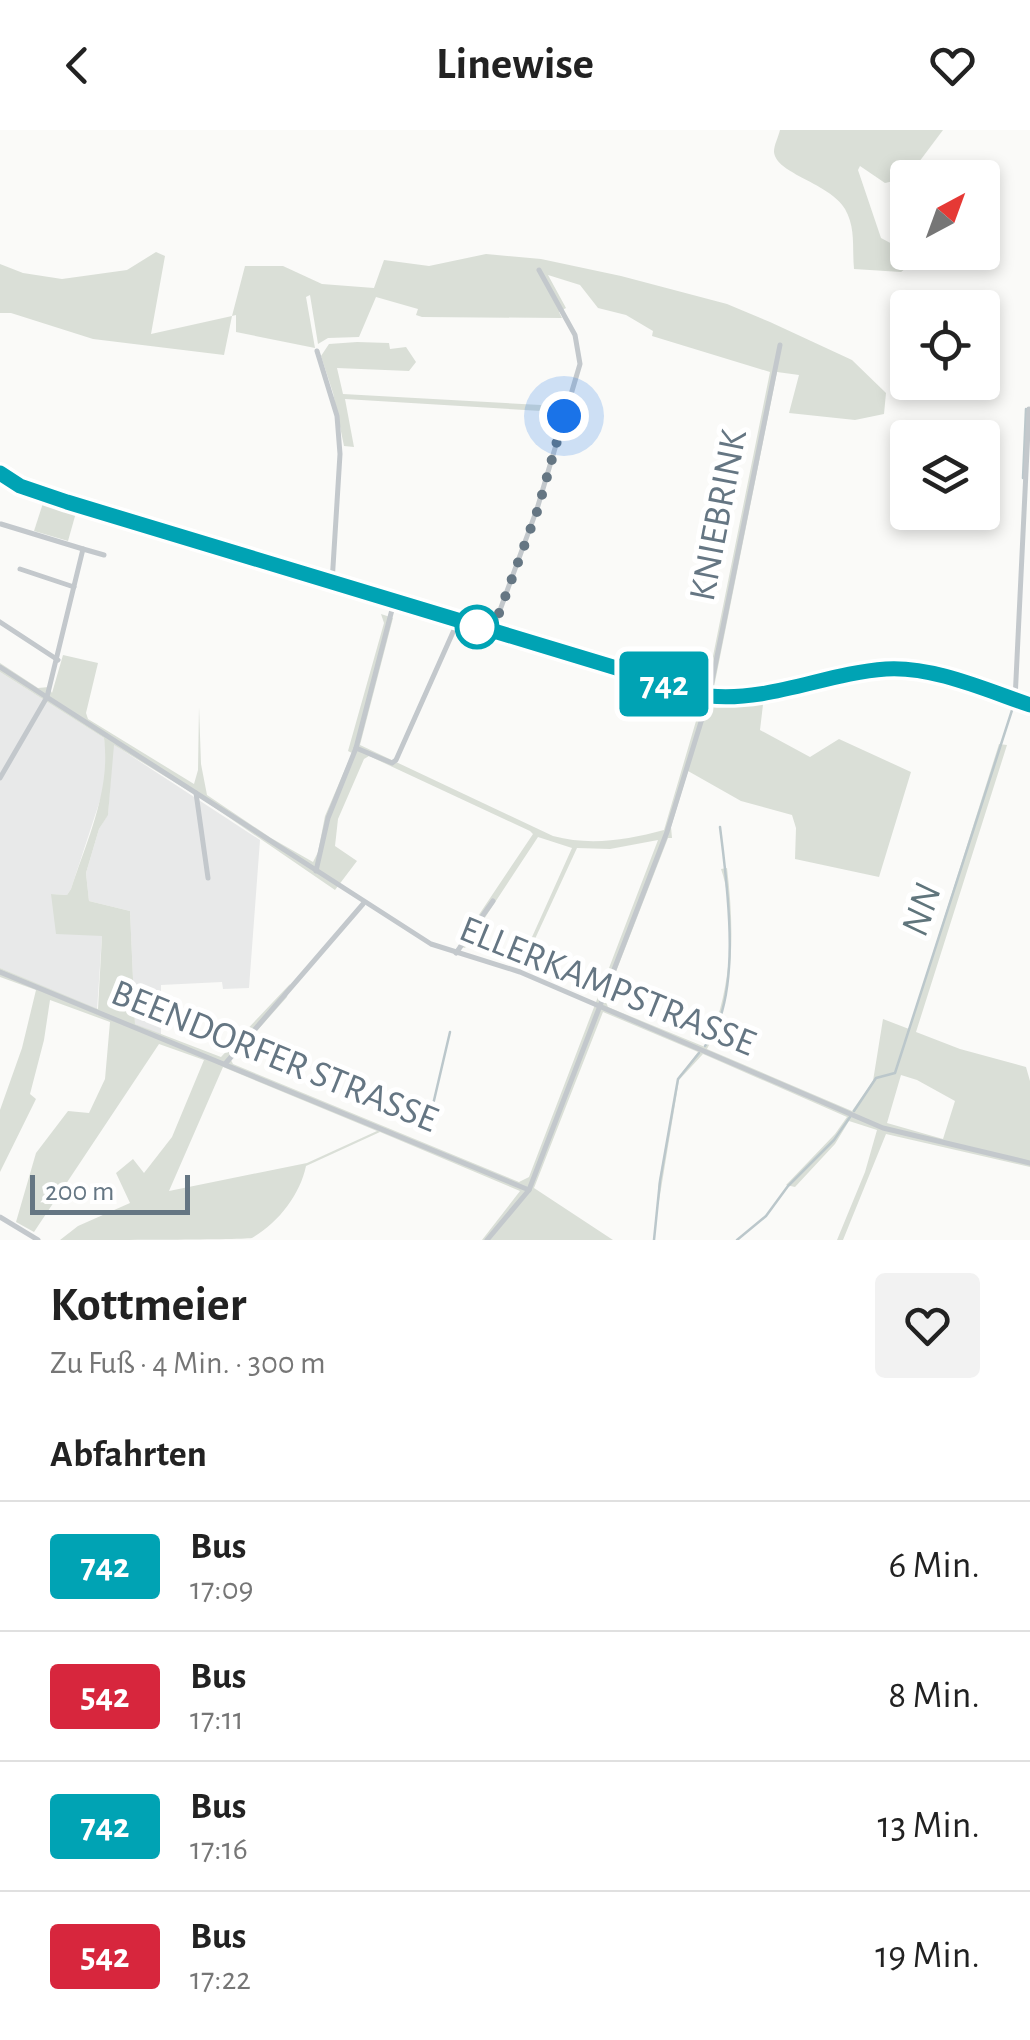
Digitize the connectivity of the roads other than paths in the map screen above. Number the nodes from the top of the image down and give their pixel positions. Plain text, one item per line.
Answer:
1 (539, 270) dead end
2 (780, 345) dead end
3 (318, 351) dead end
4 (1029, 409) edge
5 (0, 473) edge
6 (1, 524) edge
7 (82, 549) junction
8 (104, 555) dead end
9 (20, 569) dead end
10 (332, 583) junction
11 (74, 587) junction
12 (394, 602) junction
13 (458, 621) junction
14 (0, 622) edge
15 (492, 632) junction
16 (58, 660) junction
17 (0, 667) edge
18 (709, 696) junction
19 (47, 698) junction
20 (1015, 700) junction
21 (1030, 704) edge
22 (356, 748) junction
23 (0, 778) edge
24 (196, 792) junction
25 (316, 871) junction
26 (208, 878) dead end
27 (492, 901) dead end
28 (364, 903) junction
29 (456, 953) junction
30 (0, 972) edge
31 (599, 1006) junction
32 (225, 1064) junction
33 (1030, 1163) edge
34 (528, 1190) junction
35 (0, 1218) edge
36 (38, 1240) edge
37 (487, 1240) edge

1 - 15 street
2 - 18 street, KNIEBRINK
3 - 10 street
4 - 20 street
5 - 10 main road
6 - 7 street
7 - 8 street
7 - 11 street
9 - 11 street
10 - 12 main road
11 - 16 street
12 - 13 main road
12 - 22 street
13 - 15 main road
13 - 22 street
14 - 16 street
15 - 18 main road
16 - 19 street
17 - 19 street, ELLERKAMPSTRASSE
18 - 20 main road
18 - 31 street, KNIEBRINK
19 - 23 street
19 - 24 street, ELLERKAMPSTRASSE
20 - 21 main road
22 - 25 street
24 - 25 street, ELLERKAMPSTRASSE
24 - 26 street
25 - 28 street, ELLERKAMPSTRASSE
27 - 29 street
28 - 29 street, ELLERKAMPSTRASSE
28 - 32 street
29 - 31 street, ELLERKAMPSTRASSE
30 - 32 street, BEENDORFER STRASSE
31 - 33 street, ELLERKAMPSTRASSE
31 - 34 street, KNIEBRINK
32 - 34 street, BEENDORFER STRASSE
34 - 37 street, KNIEBRINK
35 - 36 street

